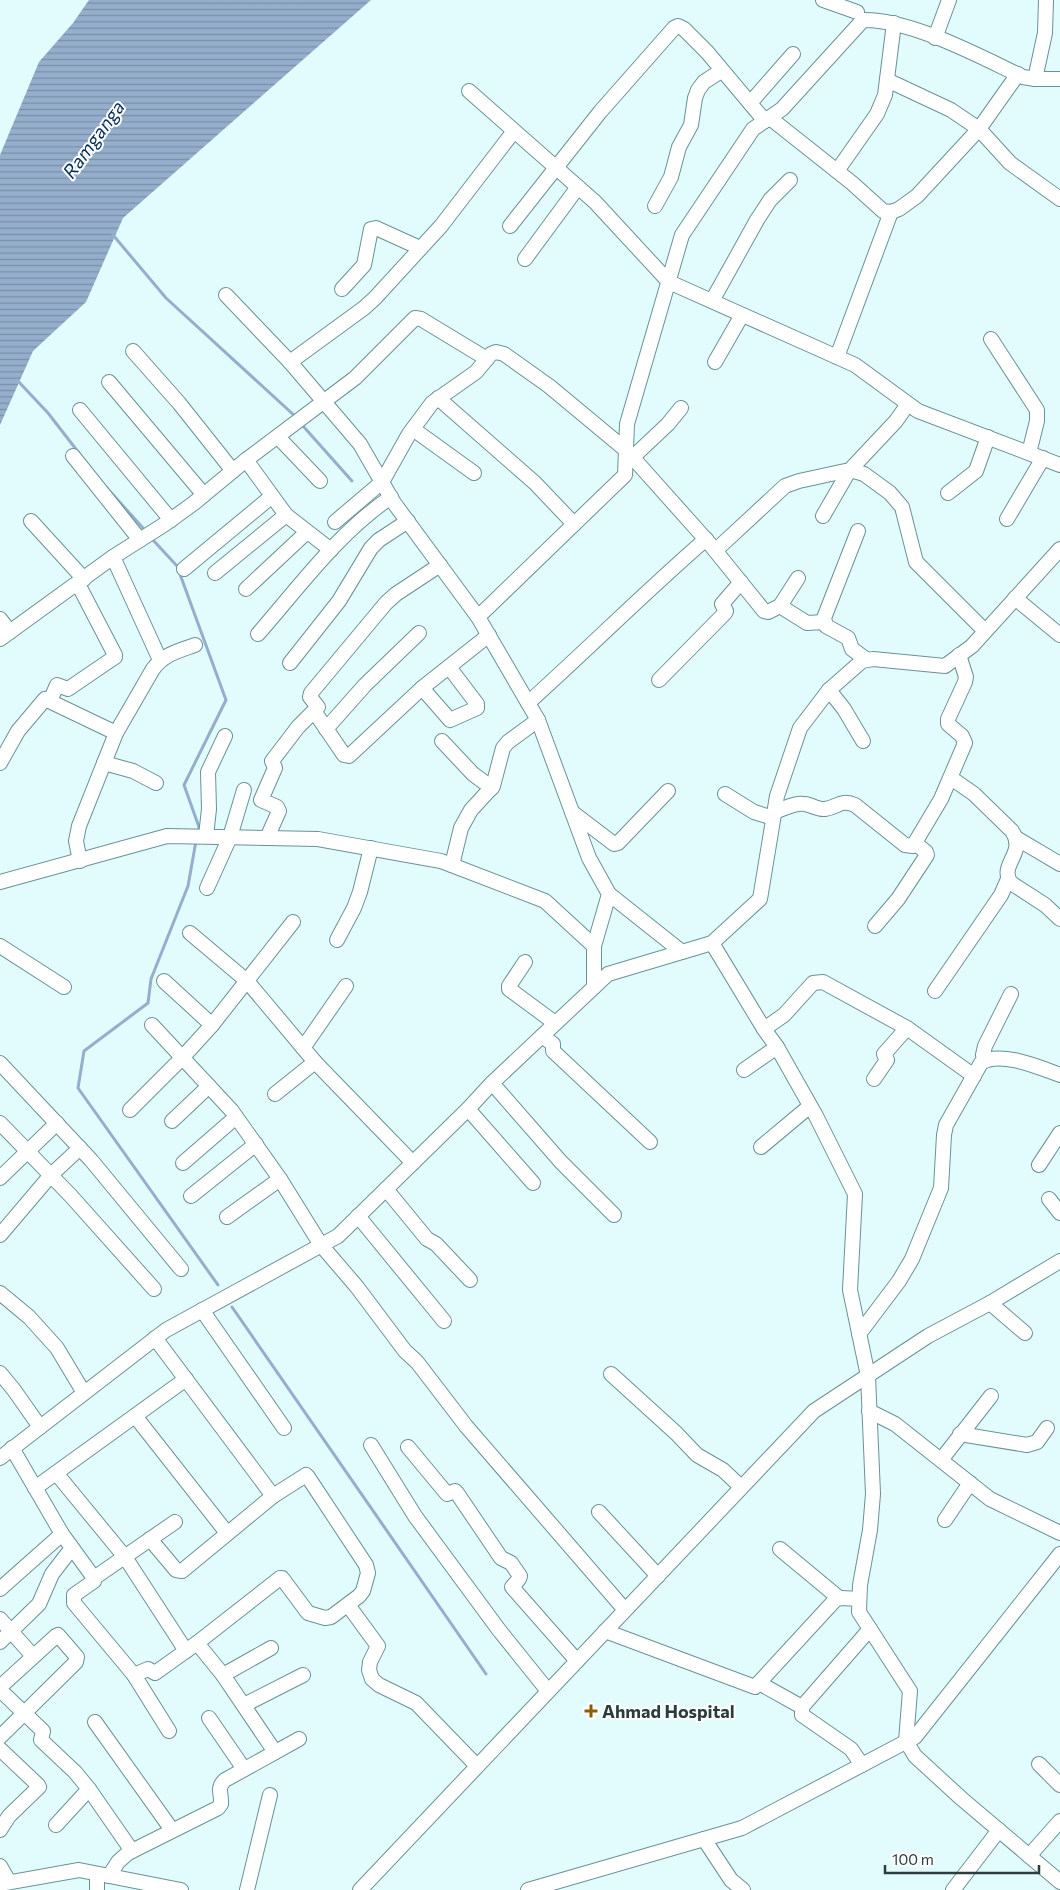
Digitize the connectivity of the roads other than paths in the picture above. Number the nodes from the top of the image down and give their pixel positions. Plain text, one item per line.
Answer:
1 (823, 0) edge
2 (949, 0) edge
3 (1046, 0) edge
4 (857, 11) edge
5 (894, 23) junction
6 (935, 38) junction
7 (793, 54) dead end
8 (721, 71) junction
9 (1018, 74) junction
10 (1035, 79) junction
11 (1060, 79) edge
12 (887, 80) junction
13 (469, 91) dead end
14 (750, 103) junction
15 (767, 119) junction
16 (979, 129) junction
17 (514, 131) junction
18 (555, 168) junction
19 (837, 171) junction
20 (790, 180) dead end
21 (578, 187) junction
22 (1060, 199) edge
23 (654, 206) dead end
24 (891, 212) junction
25 (510, 226) dead end
26 (420, 248) junction
27 (524, 259) dead end
28 (669, 282) junction
29 (342, 290) dead end
30 (226, 295) dead end
31 (712, 301) junction
32 (742, 315) junction
33 (991, 339) dead end
34 (133, 351) dead end
35 (837, 357) junction
36 (487, 359) junction
37 (290, 362) junction
38 (715, 362) dead end
39 (109, 382) dead end
40 (438, 398) junction
41 (324, 402) junction
42 (908, 404) junction
43 (681, 408) dead end
44 (80, 410) dead end
45 (413, 429) junction
46 (278, 437) junction
47 (988, 437) junction
48 (1029, 453) junction
49 (629, 454) junction
50 (72, 456) dead end
51 (1043, 458) junction
52 (246, 460) junction
53 (1060, 464) edge
54 (234, 471) junction
55 (849, 471) junction
56 (474, 473) dead end
57 (320, 481) dead end
58 (382, 482) junction
59 (948, 493) dead end
60 (204, 495) junction
61 (391, 496) junction
62 (272, 497) junction
63 (286, 515) junction
64 (823, 516) dead end
65 (1007, 519) dead end
66 (171, 520) junction
67 (31, 521) dead end
68 (408, 521) junction
69 (335, 522) dead end
70 (574, 524) junction
71 (858, 531) dead end
72 (307, 532) junction
73 (706, 539) junction
74 (140, 540) junction
75 (1060, 549) edge
76 (330, 550) junction
77 (716, 550) junction
78 (113, 557) junction
79 (440, 565) junction
80 (184, 569) dead end
81 (215, 573) dead end
82 (798, 578) dead end
83 (81, 581) junction
84 (741, 582) junction
85 (246, 590) dead end
86 (1015, 598) junction
87 (780, 606) junction
88 (478, 617) junction
89 (0, 619) edge
90 (824, 622) junction
91 (985, 631) junction
92 (419, 633) dead end
93 (258, 634) dead end
94 (5, 635) edge
95 (489, 635) junction
96 (1060, 635) edge
97 (195, 645) dead end
98 (959, 655) junction
99 (160, 660) junction
100 (867, 660) junction
101 (290, 663) dead end
102 (449, 667) junction
103 (659, 680) dead end
104 (422, 688) junction
105 (829, 690) junction
106 (50, 701) junction
107 (528, 703) junction
108 (314, 711) junction
109 (538, 720) junction
110 (326, 729) junction
111 (116, 733) junction
112 (224, 736) dead end
113 (442, 741) dead end
114 (863, 741) dead end
115 (0, 763) edge
116 (104, 764) junction
117 (951, 778) junction
118 (156, 783) dead end
119 (492, 788) junction
120 (244, 790) dead end
121 (668, 791) dead end
122 (724, 794) dead end
123 (572, 812) junction
124 (774, 815) junction
125 (203, 836) junction
126 (230, 837) junction
127 (267, 838) junction
128 (1016, 838) junction
129 (915, 843) junction
130 (371, 848) junction
131 (80, 861) junction
132 (1060, 864) edge
133 (452, 865) junction
134 (1008, 879) junction
135 (0, 882) edge
136 (207, 888) dead end
137 (609, 894) junction
138 (1060, 919) edge
139 (293, 922) dead end
140 (875, 926) dead end
141 (190, 933) dead end
142 (337, 940) dead end
143 (712, 943) junction
144 (0, 946) edge
145 (594, 946) junction
146 (682, 952) junction
147 (524, 962) dead end
148 (164, 981) dead end
149 (247, 981) junction
150 (64, 986) dead end
151 (346, 986) dead end
152 (594, 987) junction
153 (935, 991) dead end
154 (1011, 994) dead end
155 (555, 1023) junction
156 (152, 1025) dead end
157 (212, 1025) junction
158 (907, 1028) junction
159 (764, 1029) junction
160 (542, 1036) junction
161 (777, 1047) junction
162 (303, 1048) junction
163 (182, 1058) junction
164 (985, 1060) junction
165 (315, 1062) junction
166 (0, 1063) edge
167 (744, 1070) dead end
168 (1060, 1075) edge
169 (974, 1076) junction
170 (874, 1079) dead end
171 (492, 1083) junction
172 (209, 1086) junction
173 (275, 1094) dead end
174 (810, 1106) junction
175 (468, 1109) junction
176 (130, 1110) dead end
177 (236, 1117) junction
178 (172, 1121) dead end
179 (0, 1123) edge
180 (57, 1123) junction
181 (1060, 1133) edge
182 (650, 1142) dead end
183 (256, 1144) junction
184 (761, 1147) dead end
185 (80, 1148) junction
186 (27, 1152) junction
187 (183, 1163) dead end
188 (413, 1163) junction
189 (1039, 1165) dead end
190 (50, 1175) junction
191 (0, 1178) edge
192 (280, 1178) junction
193 (532, 1183) dead end
194 (386, 1189) junction
195 (191, 1196) dead end
196 (1049, 1199) dead end
197 (1060, 1213) edge
198 (614, 1215) dead end
199 (358, 1216) junction
200 (227, 1217) dead end
201 (0, 1234) edge
202 (321, 1245) junction
203 (1060, 1261) edge
204 (181, 1269) dead end
205 (470, 1280) dead end
206 (154, 1289) dead end
207 (0, 1293) edge
208 (990, 1303) junction
209 (202, 1310) junction
210 (444, 1321) dead end
211 (1024, 1333) dead end
212 (859, 1334) junction
213 (155, 1338) junction
214 (0, 1373) edge
215 (611, 1374) dead end
216 (868, 1376) junction
217 (186, 1379) junction
218 (84, 1393) junction
219 (990, 1396) dead end
220 (869, 1411) junction
221 (135, 1416) junction
222 (40, 1427) junction
223 (284, 1428) dead end
224 (1048, 1428) dead end
225 (960, 1434) junction
226 (371, 1446) dead end
227 (408, 1447) dead end
228 (12, 1448) junction
229 (0, 1458) edge
230 (941, 1460) junction
231 (56, 1473) junction
232 (970, 1483) junction
233 (741, 1487) junction
234 (35, 1488) junction
235 (273, 1496) junction
236 (599, 1512) dead end
237 (945, 1520) dead end
238 (175, 1522) dead end
239 (227, 1533) junction
240 (1060, 1533) edge
241 (62, 1534) junction
242 (150, 1540) junction
243 (72, 1548) junction
244 (780, 1549) dead end
245 (1060, 1554) edge
246 (125, 1557) junction
247 (658, 1576) junction
248 (94, 1578) junction
249 (0, 1589) edge
250 (839, 1598) junction
251 (860, 1598) junction
252 (348, 1605) junction
253 (625, 1610) junction
254 (0, 1619) edge
255 (870, 1629) junction
256 (605, 1630) junction
257 (11, 1632) junction
258 (0, 1642) edge
259 (192, 1647) junction
260 (271, 1648) dead end
261 (33, 1656) junction
262 (577, 1661) junction
263 (134, 1675) junction
264 (223, 1675) junction
265 (303, 1675) dead end
266 (759, 1684) junction
267 (1, 1685) edge
268 (548, 1691) junction
269 (244, 1705) junction
270 (802, 1707) junction
271 (23, 1713) junction
272 (209, 1718) dead end
273 (95, 1722) dead end
274 (169, 1731) dead end
275 (0, 1737) edge
276 (299, 1739) dead end
277 (906, 1741) junction
278 (0, 1749) edge
279 (275, 1752) junction
280 (1039, 1764) dead end
281 (862, 1765) junction
282 (477, 1766) junction
283 (244, 1769) junction
284 (1060, 1784) edge
285 (89, 1789) junction
286 (270, 1795) dead end
287 (1060, 1821) edge
288 (56, 1825) dead end
289 (0, 1830) edge
290 (172, 1830) junction
291 (999, 1830) junction
292 (704, 1840) junction
293 (132, 1851) junction
294 (1029, 1856) junction
295 (0, 1866) edge
296 (103, 1875) junction
297 (1060, 1882) edge
298 (4, 1883) edge
299 (97, 1890) edge
300 (181, 1890) edge
301 (247, 1890) edge
302 (360, 1890) edge
303 (528, 1890) edge
304 (743, 1890) edge
305 (953, 1890) edge

1 - 4 street
2 - 6 street
3 - 10 street
4 - 5 street
4 - 15 street
5 - 6 street
5 - 12 street
6 - 9 street
7 - 14 street
8 - 14 street
8 - 18 street
8 - 23 street
9 - 10 street
9 - 16 street
10 - 11 street
12 - 16 street
12 - 19 street
13 - 17 street
14 - 15 street
15 - 19 street
15 - 28 street
16 - 22 street
16 - 24 street
17 - 18 street
17 - 26 street
18 - 21 street
18 - 25 street
19 - 24 street
20 - 31 street
21 - 27 street
21 - 28 street
24 - 35 street
26 - 29 street
26 - 37 street
28 - 31 street
28 - 49 street
30 - 37 street
31 - 32 street
32 - 35 street
32 - 38 street
33 - 48 street
34 - 54 street
35 - 42 street
36 - 40 street
36 - 41 street
36 - 49 street
37 - 41 street
39 - 60 street
40 - 45 street
40 - 70 street
41 - 46 street
41 - 58 street
42 - 47 street
42 - 55 street
43 - 49 street
44 - 66 street
45 - 56 street
45 - 58 street
46 - 52 street
46 - 57 street
47 - 48 street
47 - 59 street
48 - 51 street
49 - 70 street
49 - 73 street
50 - 74 street
51 - 53 street
51 - 65 street
52 - 54 street
52 - 62 street
54 - 60 street
55 - 64 street
55 - 77 street
55 - 91 street
58 - 61 street
58 - 69 street
60 - 66 street
61 - 68 street
61 - 76 street
62 - 63 street
62 - 80 street
63 - 72 street
63 - 81 street
66 - 74 street
67 - 83 street
68 - 79 street
68 - 101 street
70 - 88 street
71 - 90 street
72 - 76 street
72 - 85 street
73 - 77 street
73 - 107 street
74 - 78 street
75 - 86 street
76 - 93 street
77 - 84 street
78 - 83 street
78 - 99 street
79 - 88 street
79 - 108 street
82 - 87 street
83 - 94 street
83 - 106 street
84 - 87 street
84 - 103 street
86 - 91 street
86 - 96 street
87 - 90 street
88 - 95 street
89 - 94 street
90 - 100 street
91 - 98 street
92 - 110 street
95 - 102 street
95 - 107 street
97 - 99 street
98 - 100 street
98 - 117 street
99 - 111 street
100 - 105 street
102 - 104 street
102 - 104 street
104 - 110 street
105 - 114 street
105 - 124 street
106 - 111 street
106 - 115 street
107 - 109 street
108 - 110 street
108 - 127 street
109 - 119 street
109 - 123 street
111 - 116 street
112 - 125 street
113 - 119 street
116 - 118 street
116 - 131 street
117 - 128 street
117 - 129 street
119 - 133 street
120 - 126 street
121 - 123 street
122 - 124 street
123 - 137 street
124 - 129 street
124 - 143 street
125 - 126 street
125 - 131 street
126 - 127 street
126 - 136 street
127 - 130 street
128 - 132 street
128 - 134 street
129 - 140 street
130 - 133 street
130 - 142 street
131 - 135 street
133 - 145 street
134 - 138 street
134 - 153 street
137 - 145 street
137 - 146 street
139 - 149 street
141 - 149 street
143 - 146 street
143 - 159 street
144 - 150 street
145 - 152 street
146 - 152 street
147 - 155 street
148 - 157 street
149 - 157 street
149 - 162 street
151 - 162 street
152 - 155 street
154 - 164 street
155 - 160 street
156 - 163 street
157 - 163 street
158 - 159 street
158 - 169 street
158 - 170 street
159 - 161 street
160 - 171 street
160 - 182 street
161 - 167 street
161 - 174 street
162 - 165 street
163 - 172 street
163 - 176 street
164 - 168 street
164 - 169 street
165 - 173 street
165 - 188 street
166 - 180 street
169 - 212 street
171 - 175 street
171 - 198 street
172 - 177 street
172 - 178 street
174 - 184 street
174 - 212 street
175 - 188 street
175 - 193 street
177 - 183 street
177 - 187 street
179 - 186 street
180 - 185 street
180 - 186 street
181 - 189 street
183 - 192 street
183 - 195 street
185 - 190 street
185 - 204 street
186 - 190 street
186 - 191 street
188 - 194 street
190 - 201 street
190 - 206 street
192 - 200 street
192 - 202 street
194 - 199 street
194 - 205 street
196 - 197 street
199 - 202 street
199 - 210 street
202 - 209 street
202 - 253 street
203 - 208 street
207 - 218 street
208 - 211 street
208 - 216 street
209 - 213 street
209 - 223 street
212 - 216 street
213 - 217 street
213 - 218 street
214 - 222 street
215 - 233 street
216 - 220 street
216 - 233 street
217 - 221 street
217 - 235 street
218 - 222 street
219 - 225 street
220 - 230 street
220 - 251 street
221 - 231 street
221 - 239 street
222 - 228 street
224 - 225 street
225 - 230 street
226 - 268 street
227 - 262 street
228 - 229 street
228 - 234 street
230 - 232 street
231 - 234 street
231 - 246 street
232 - 237 street
232 - 240 street
233 - 247 street
234 - 241 street
235 - 239 street
235 - 252 street
236 - 247 street
238 - 242 street
239 - 242 street
241 - 243 street
241 - 249 street
242 - 246 street
243 - 248 street
243 - 257 street
244 - 250 street
245 - 277 street
246 - 248 street
246 - 259 street
247 - 253 street
248 - 263 street
250 - 251 street
250 - 266 street
251 - 255 street
252 - 259 street
252 - 282 street
253 - 256 street
254 - 257 street
255 - 270 street
255 - 277 street
256 - 262 street
256 - 266 street
257 - 258 street
257 - 261 street
259 - 263 street
259 - 264 street
260 - 264 street
261 - 267 street
261 - 271 street
262 - 268 street
263 - 274 street
264 - 269 street
265 - 269 street
266 - 270 street
267 - 271 street
268 - 282 street
269 - 279 street
270 - 281 street
271 - 275 street
271 - 285 street
272 - 283 street
273 - 290 street
276 - 279 street
277 - 281 street
277 - 291 street
278 - 289 street
279 - 283 street
280 - 284 street
281 - 292 street
282 - 302 street
283 - 290 street
285 - 288 street
285 - 293 street
286 - 301 street
287 - 294 street
290 - 293 street
291 - 294 street
291 - 305 street
292 - 303 street
292 - 304 street
293 - 296 street
294 - 297 street
295 - 298 street
296 - 298 street
296 - 299 street
296 - 300 street

